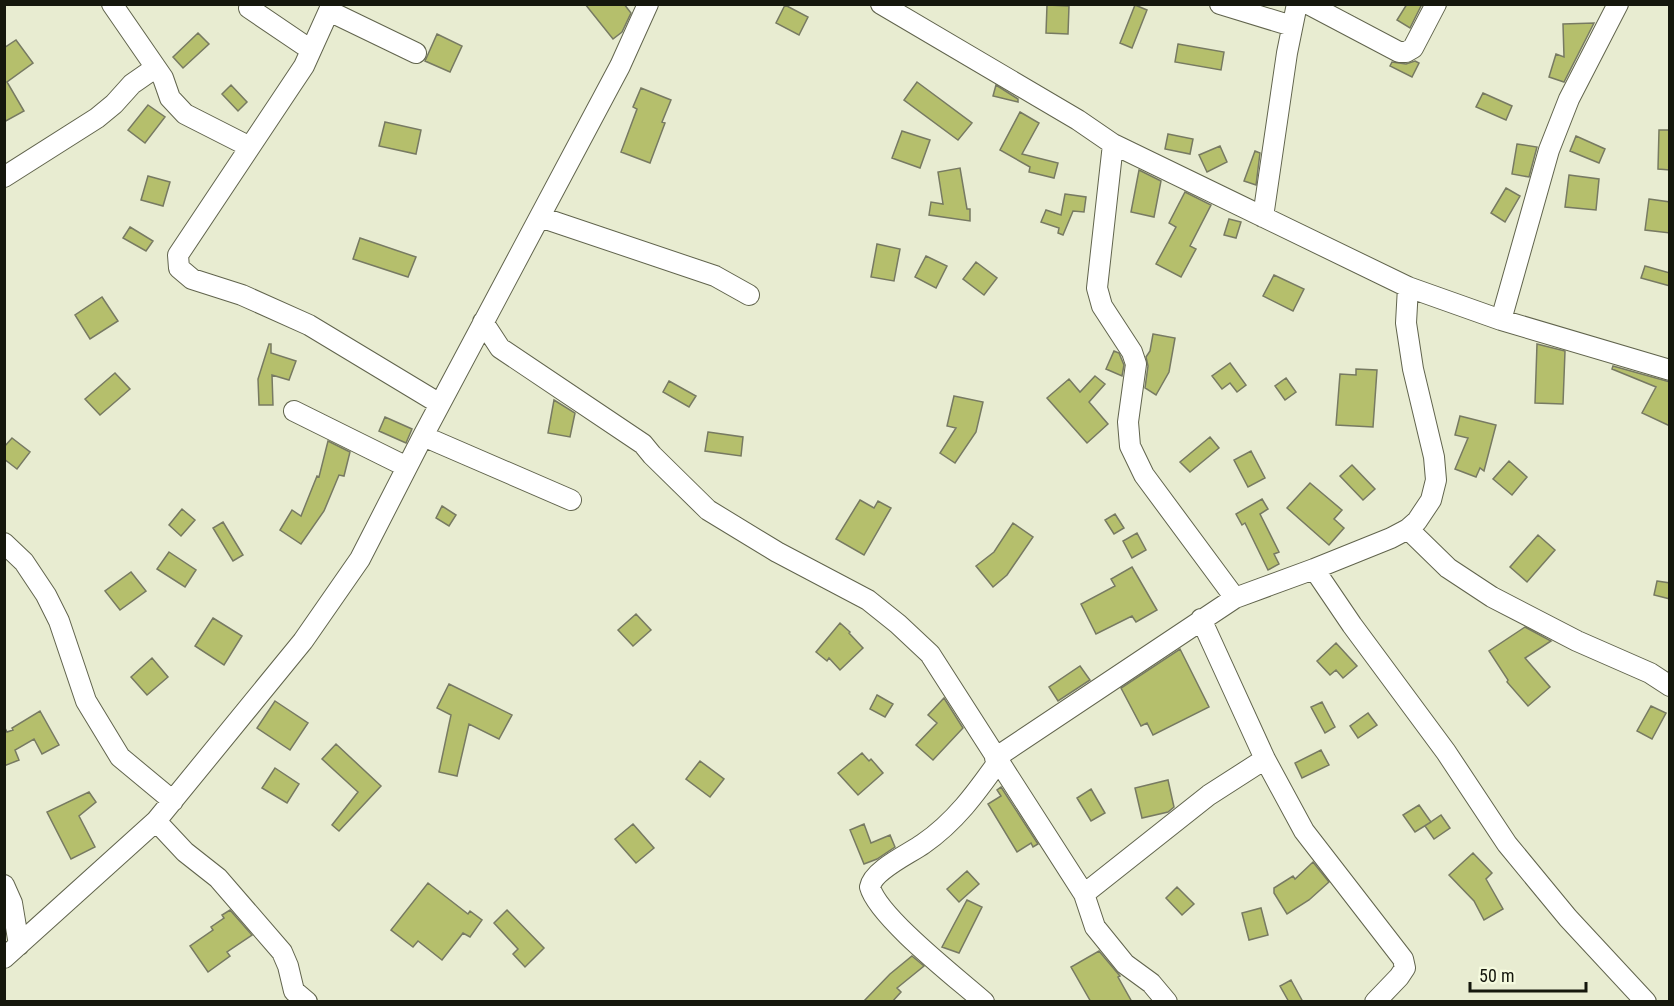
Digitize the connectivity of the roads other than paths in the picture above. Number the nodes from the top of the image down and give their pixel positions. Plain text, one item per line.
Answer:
1 (112, 4) edge
2 (648, 4) edge
3 (881, 4) edge
4 (1220, 4) edge
5 (1297, 4) edge
6 (1308, 4) edge
7 (1436, 4) edge
8 (1618, 4) edge
9 (249, 8) dead end
10 (330, 8) edge
11 (1292, 26) junction
12 (311, 50) junction
13 (416, 52) dead end
14 (155, 68) junction
15 (1113, 144) junction
16 (250, 147) junction
17 (4, 177) edge
18 (540, 217) junction
19 (1263, 217) junction
20 (1408, 287) junction
21 (749, 295) dead end
22 (1501, 320) junction
23 (483, 322) junction
24 (500, 348) junction
25 (470, 349) junction
26 (1670, 370) edge
27 (440, 404) junction
28 (294, 411) dead end
29 (423, 436) junction
30 (406, 468) junction
31 (571, 500) dead end
32 (1408, 530) junction
33 (4, 543) edge
34 (1314, 569) junction
35 (1235, 598) junction
36 (1201, 619) junction
37 (1670, 686) edge
38 (1265, 759) junction
39 (997, 760) junction
40 (173, 801) junction
41 (156, 821) junction
42 (8, 894) edge
43 (1084, 894) junction
44 (44, 923) junction
45 (12, 952) edge
46 (307, 1002) edge
47 (984, 1002) edge
48 (1167, 1002) edge
49 (1375, 1002) edge
50 (1646, 1002) edge

1 - 14 street
2 - 18 street
3 - 15 street
4 - 11 street
5 - 11 street
6 - 7 street
8 - 22 street
9 - 12 street
10 - 12 street
10 - 13 street
11 - 19 street
12 - 16 street
14 - 16 street
14 - 17 street
15 - 19 street
15 - 35 street
16 - 27 street
18 - 21 street
18 - 23 street
19 - 20 street
20 - 22 street
20 - 32 street
22 - 26 street
23 - 24 street
23 - 25 street
24 - 25 street
24 - 39 street
25 - 27 street
27 - 29 street
28 - 30 street
29 - 30 street
29 - 31 street
30 - 40 street
32 - 34 street
32 - 37 street
33 - 40 street
34 - 35 street
34 - 50 street
35 - 36 street
36 - 38 street
36 - 39 street
38 - 43 street
38 - 49 street
39 - 43 street
39 - 47 street
40 - 41 street
41 - 44 street
41 - 46 street
42 - 44 street
42 - 45 street
43 - 48 street
44 - 45 street

